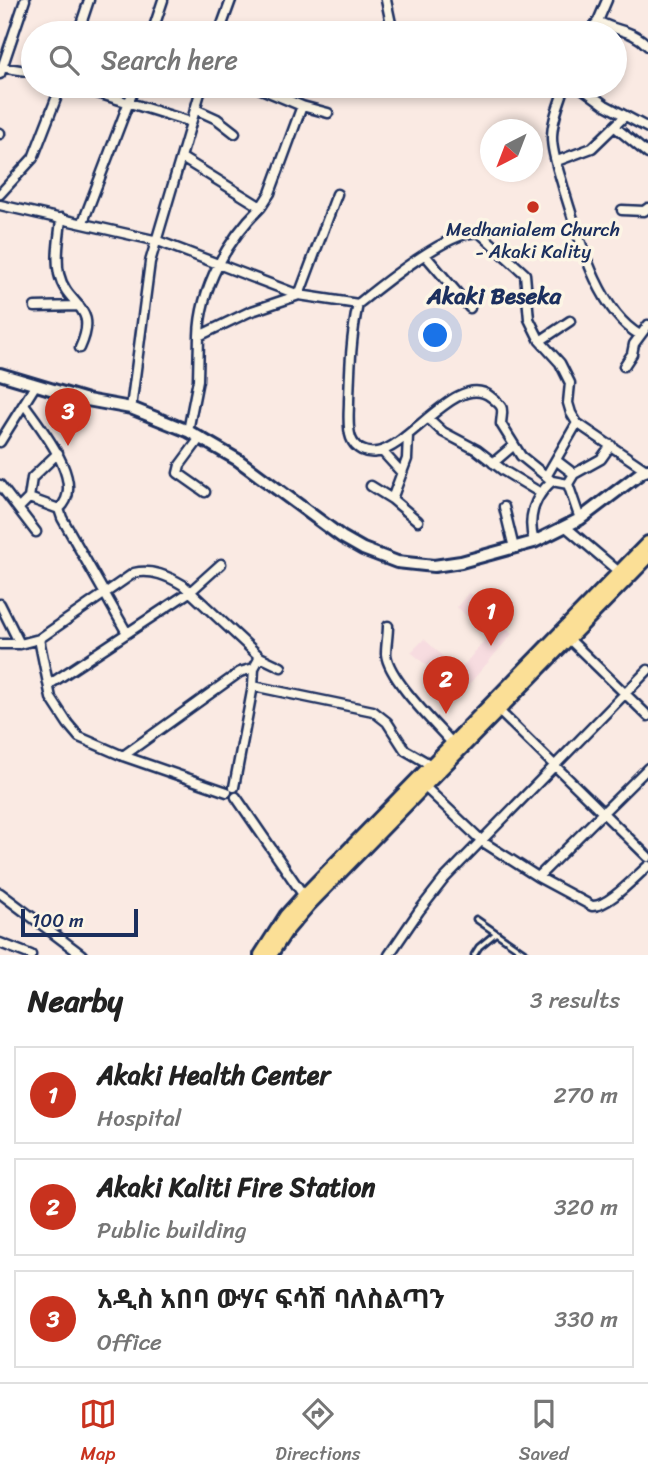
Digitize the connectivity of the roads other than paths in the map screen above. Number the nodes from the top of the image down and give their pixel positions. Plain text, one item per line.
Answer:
1 (24, 0) edge
2 (89, 0) edge
3 (163, 0) edge
4 (231, 0) edge
5 (386, 0) edge
6 (607, 0) edge
7 (598, 20) edge
8 (82, 21) edge
9 (156, 21) edge
10 (223, 21) edge
11 (390, 21) edge
12 (627, 32) edge
13 (648, 46) edge
14 (1, 69) edge
15 (21, 71) edge
16 (56, 98) edge
17 (116, 98) edge
18 (130, 98) edge
19 (198, 98) edge
20 (286, 98) edge
21 (561, 98) edge
22 (597, 98) edge
23 (129, 102) junction
24 (302, 106) junction
25 (195, 109) junction
26 (328, 113) dead end
27 (625, 116) junction
28 (191, 122) junction
29 (615, 127) junction
30 (648, 128) edge
31 (235, 133) dead end
32 (648, 154) edge
33 (182, 158) junction
34 (556, 161) junction
35 (4, 183) edge
36 (0, 194) edge
37 (337, 194) dead end
38 (0, 205) edge
39 (261, 207) junction
40 (648, 208) edge
41 (622, 210) dead end
42 (61, 218) junction
43 (83, 222) junction
44 (158, 240) junction
45 (425, 255) junction
46 (219, 263) junction
47 (299, 295) junction
48 (358, 304) junction
49 (79, 306) junction
50 (35, 307) dead end
51 (470, 308) dead end
52 (570, 321) dead end
53 (648, 325) edge
54 (640, 335) junction
55 (199, 336) junction
56 (540, 341) junction
57 (80, 348) dead end
58 (624, 366) dead end
59 (0, 374) edge
60 (36, 386) junction
61 (24, 404) junction
62 (131, 408) junction
63 (429, 418) junction
64 (578, 423) junction
65 (188, 431) junction
66 (408, 435) junction
67 (200, 438) junction
68 (0, 442) edge
69 (611, 445) junction
70 (513, 446) junction
71 (382, 451) junction
72 (58, 453) junction
73 (557, 461) junction
74 (493, 463) junction
75 (646, 467) edge
76 (402, 473) junction
77 (574, 474) junction
78 (550, 478) junction
79 (568, 484) junction
80 (0, 485) edge
81 (371, 486) dead end
82 (205, 492) dead end
83 (539, 492) junction
84 (29, 498) junction
85 (392, 499) junction
86 (19, 508) junction
87 (504, 508) dead end
88 (59, 509) junction
89 (580, 519) junction
90 (418, 522) dead end
91 (566, 527) junction
92 (36, 532) dead end
93 (534, 542) junction
94 (648, 543) edge
95 (514, 548) junction
96 (648, 557) edge
97 (221, 564) dead end
98 (619, 572) junction
99 (191, 591) junction
100 (106, 593) junction
101 (0, 604) edge
102 (388, 626) dead end
103 (127, 633) junction
104 (565, 635) junction
105 (39, 639) junction
106 (0, 644) edge
107 (20, 644) junction
108 (260, 657) junction
109 (281, 667) dead end
110 (254, 668) junction
111 (648, 670) edge
112 (50, 684) junction
113 (253, 685) junction
114 (625, 692) junction
115 (497, 709) junction
116 (648, 716) edge
117 (452, 743) junction
118 (122, 756) junction
119 (431, 765) junction
120 (556, 766) junction
121 (648, 768) edge
122 (423, 785) junction
123 (232, 792) junction
124 (603, 813) junction
125 (483, 842) junction
126 (648, 857) edge
127 (648, 866) edge
128 (538, 877) junction
129 (0, 893) edge
130 (304, 896) junction
131 (476, 919) dead end
132 (496, 933) junction
133 (0, 943) edge
134 (31, 955) edge
135 (82, 955) edge
136 (261, 955) edge
137 (270, 955) edge
138 (389, 955) edge
139 (474, 955) edge
140 (528, 955) edge

1 - 14 street
2 - 8 street
3 - 9 street
4 - 10 street
5 - 11 street
6 - 7 street
12 - 13 street
14 - 15 street
16 - 35 street
17 - 23 street
18 - 23 street
19 - 25 street
20 - 24 street
21 - 34 street
22 - 27 street
23 - 28 street
23 - 43 street
24 - 26 street
24 - 39 street
25 - 28 street
25 - 31 street
27 - 29 street
27 - 30 street
28 - 33 street
29 - 32 street
29 - 34 street
33 - 39 street
33 - 44 street
34 - 54 street
35 - 36 street
37 - 47 street
38 - 42 street
39 - 46 street
40 - 41 street
42 - 43 street
42 - 49 street
43 - 44 street
44 - 46 street
44 - 62 street
45 - 48 street
45 - 51 street
45 - 56 street
46 - 47 street
46 - 55 street
47 - 48 street
47 - 55 street
48 - 71 street
49 - 50 street
49 - 57 street
52 - 56 street
53 - 54 street
54 - 58 street
55 - 65 street
56 - 64 street
59 - 60 main road
60 - 61 street
60 - 62 main road
61 - 68 street
61 - 72 street
62 - 65 main road
63 - 66 street
63 - 70 street
63 - 74 street
64 - 69 street
64 - 73 street
65 - 67 main road
66 - 71 street
66 - 76 street
67 - 82 street
67 - 95 main road
69 - 75 street
69 - 77 street
70 - 74 street
70 - 78 street
71 - 76 street
72 - 84 street
72 - 88 street
73 - 77 street
73 - 78 street
74 - 83 street
75 - 89 main road
76 - 85 street
77 - 79 street
78 - 79 street
78 - 83 street
79 - 89 street
80 - 86 street
81 - 85 street
83 - 93 street
84 - 86 street
84 - 88 street
85 - 90 street
86 - 92 street
87 - 95 street
88 - 100 street
89 - 91 main road
91 - 93 main road
91 - 98 street
93 - 95 main road
94 - 98 main road
96 - 104 main road
97 - 99 street
98 - 104 main road
99 - 100 street
99 - 103 street
99 - 108 street
100 - 103 street
100 - 105 street
101 - 107 street
102 - 117 street
103 - 112 street
104 - 114 street
104 - 115 main road
104 - 117 main road
105 - 107 street
105 - 112 street
106 - 107 street
108 - 109 street
108 - 110 street
110 - 113 street
110 - 118 street
111 - 114 street
112 - 118 street
113 - 119 street
113 - 123 street
114 - 116 street
114 - 120 street
115 - 120 street
115 - 122 main road
117 - 119 main road
118 - 123 street
119 - 130 main road
120 - 124 street
120 - 125 street
121 - 124 street
122 - 125 street
122 - 137 main road
123 - 130 street
124 - 126 street
124 - 128 street
125 - 128 street
125 - 138 street
127 - 128 street
129 - 135 street
130 - 136 main road
131 - 132 lane
132 - 139 lane
132 - 140 lane
133 - 134 street

